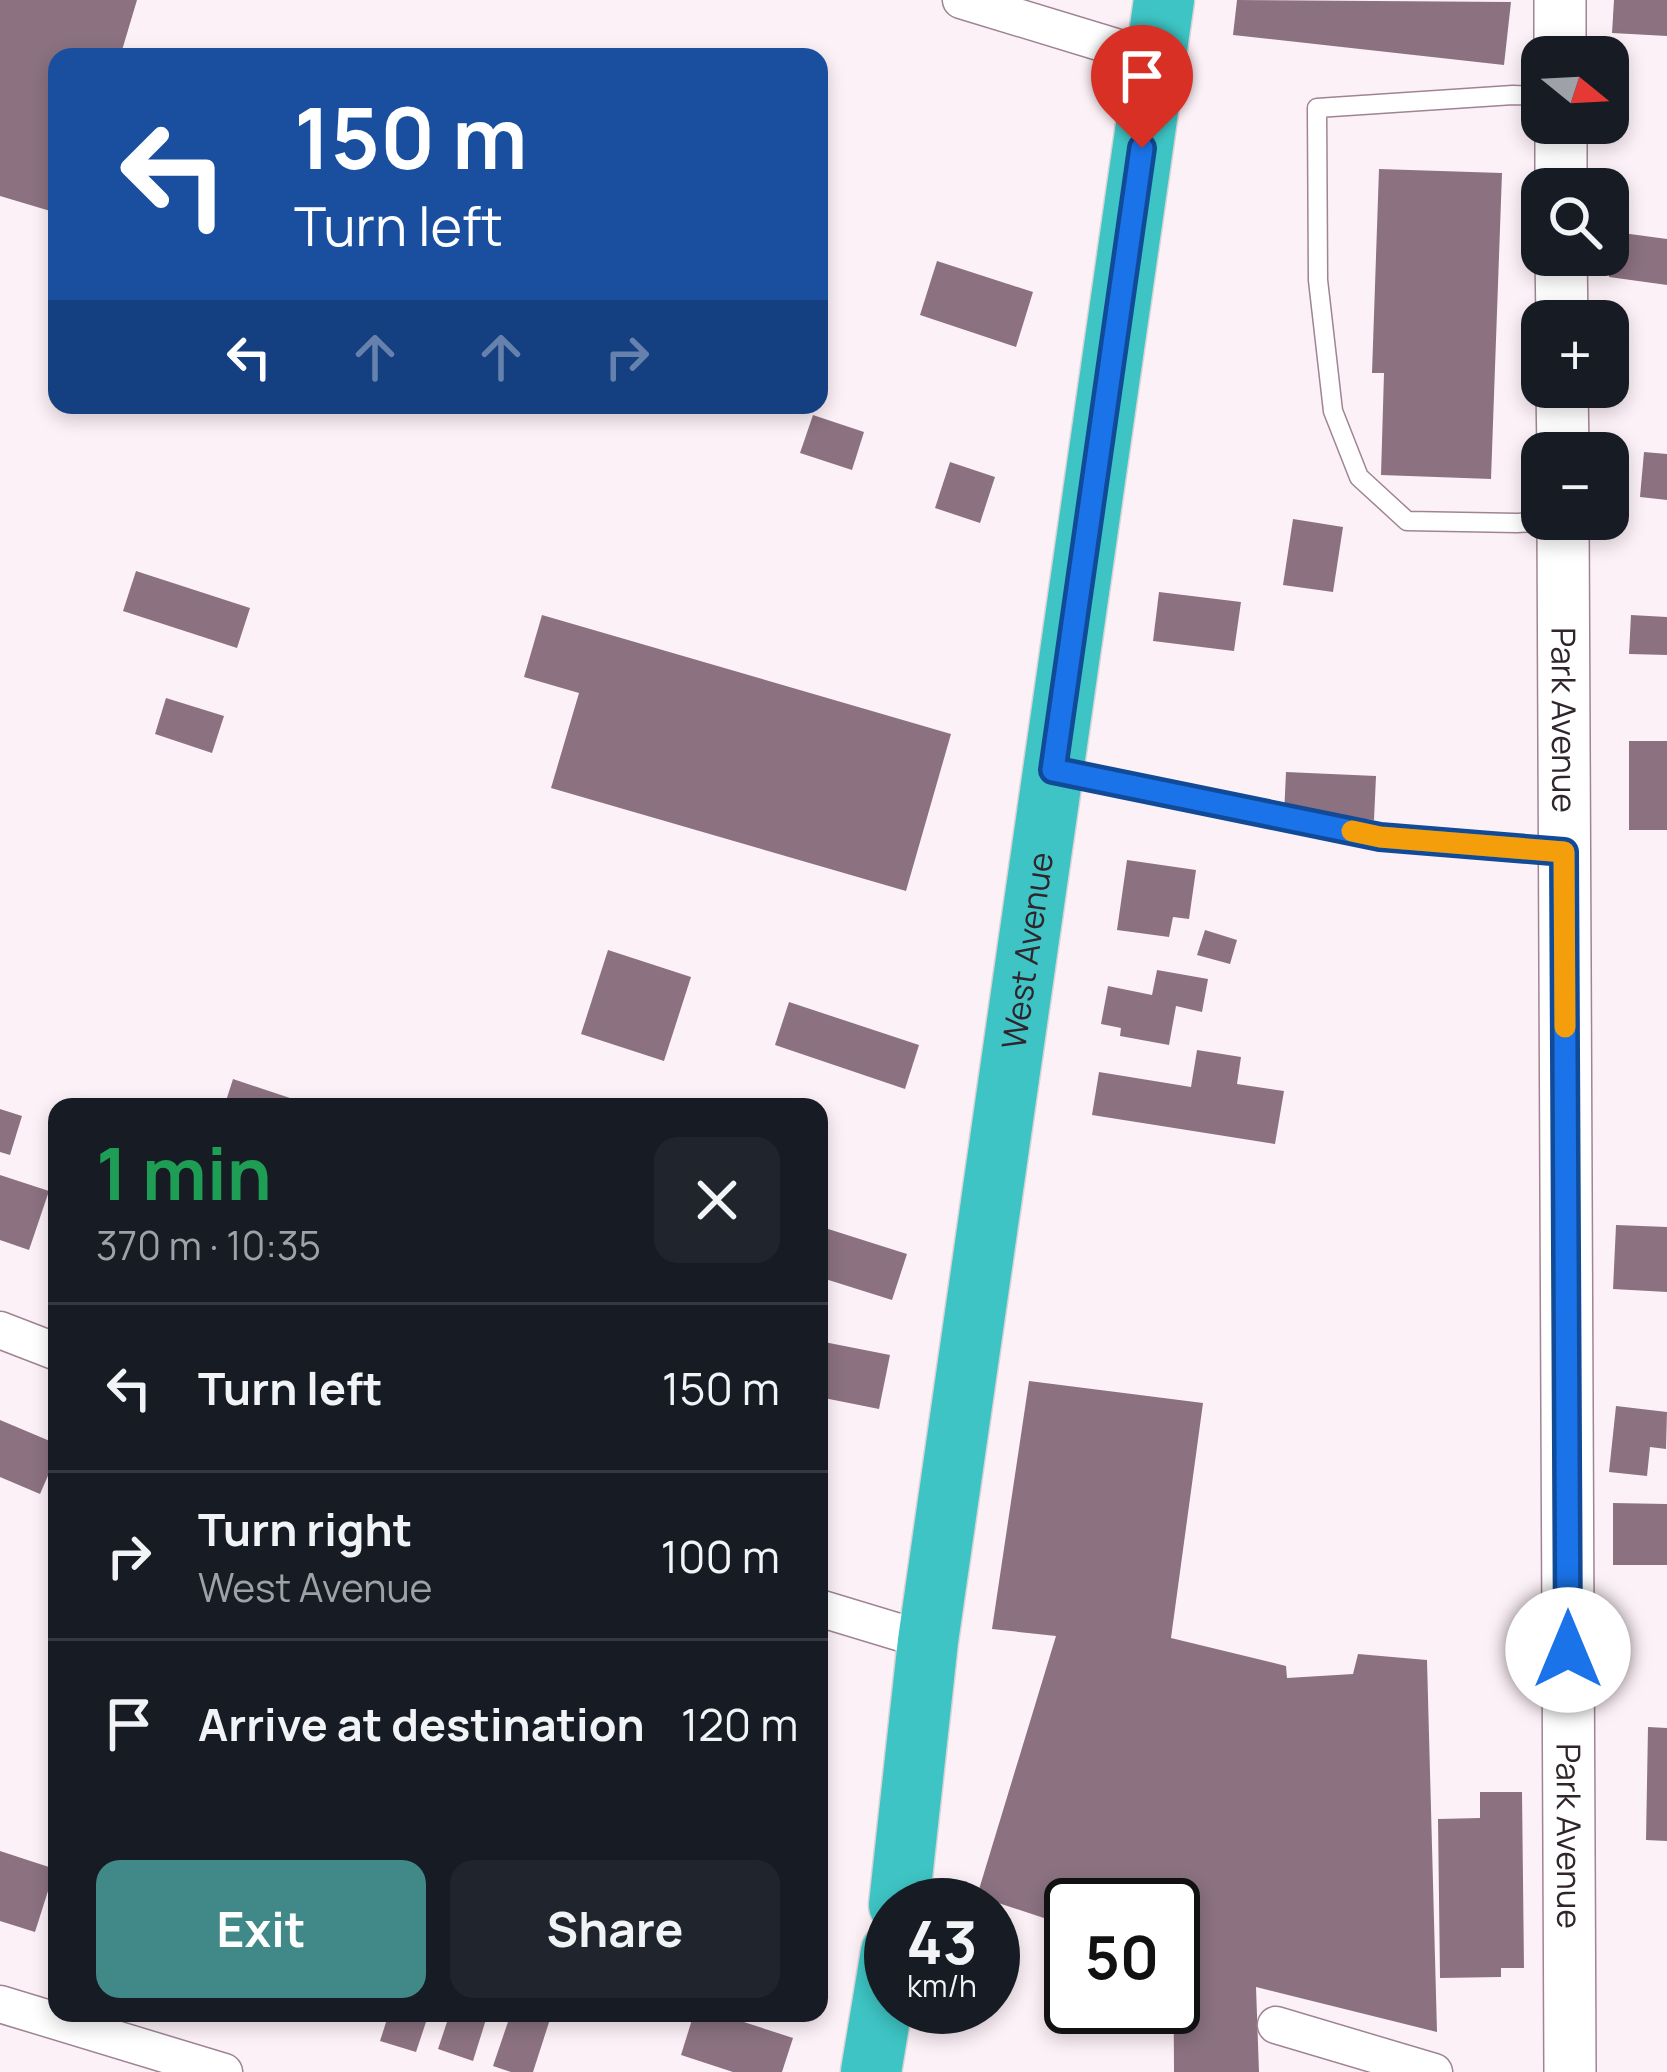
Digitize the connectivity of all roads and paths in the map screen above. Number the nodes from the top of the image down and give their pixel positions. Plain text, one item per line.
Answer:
1 (961, 0) edge
2 (1164, 0) edge
3 (1560, 0) edge
4 (1560, 36) edge
5 (1155, 58) junction
6 (1521, 94) edge
7 (1521, 523) edge
8 (1563, 540) edge
9 (1053, 770) junction
10 (1564, 852) junction
11 (0, 1330) edge
12 (48, 1349) edge
13 (828, 1611) edge
14 (928, 1641) junction
15 (902, 1878) edge
16 (0, 2004) edge
17 (48, 2019) edge
18 (59, 2022) edge
19 (1276, 2025) dead end
20 (877, 2034) edge
21 (224, 2072) edge
22 (871, 2072) edge
23 (1434, 2072) edge
24 (1570, 2072) edge

1 - 5 street
2 - 5 highway, West Avenue
3 - 4 main road
5 - 9 highway, West Avenue
6 - 7 lane
8 - 10 main road, Park Avenue
9 - 10 lane
9 - 14 highway, West Avenue
10 - 24 main road, Park Avenue
11 - 12 street
13 - 14 street
14 - 15 highway, West Avenue
16 - 17 street
18 - 21 street
19 - 23 street
20 - 22 highway

